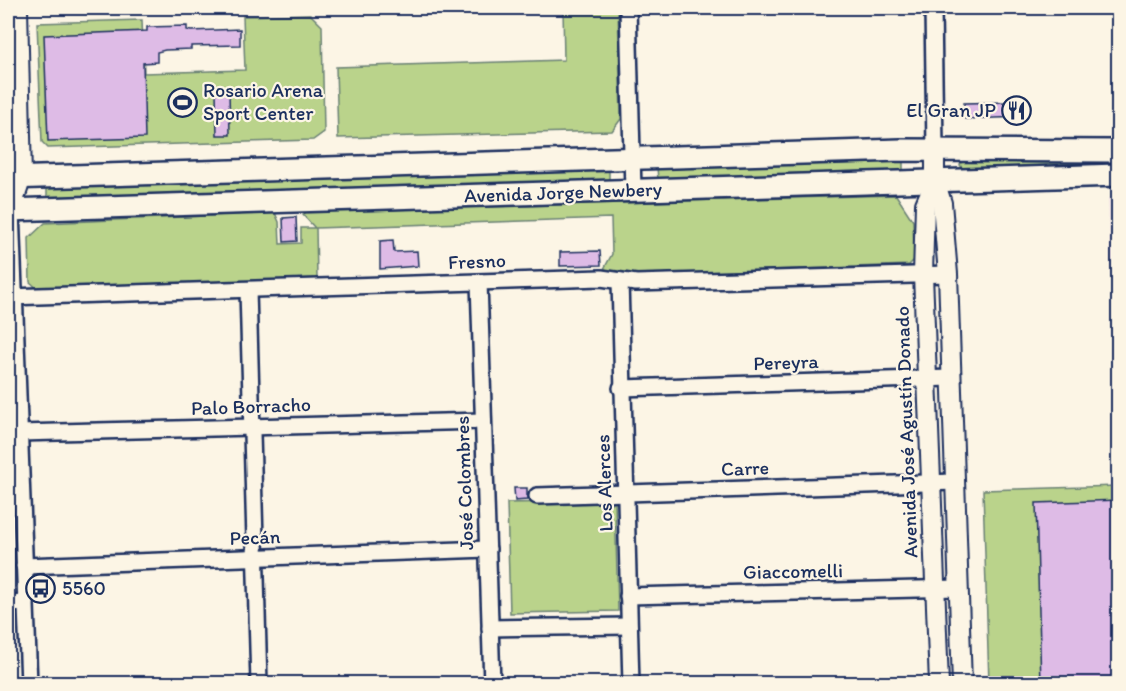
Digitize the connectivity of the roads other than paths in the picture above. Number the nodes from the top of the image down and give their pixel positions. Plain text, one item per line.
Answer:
1 (18, 8) edge
2 (628, 8) edge
3 (933, 8) edge
4 (935, 149) junction
5 (1119, 151) edge
6 (632, 157) junction
7 (1119, 176) edge
8 (15, 177) edge
9 (935, 181) junction
10 (633, 190) junction
11 (9, 204) edge
12 (948, 274) junction
13 (923, 275) junction
14 (620, 281) junction
15 (479, 282) junction
16 (248, 290) junction
17 (11, 297) edge
18 (927, 378) junction
19 (951, 378) junction
20 (621, 388) junction
21 (483, 421) junction
22 (252, 427) junction
23 (19, 433) junction
24 (955, 482) junction
25 (931, 483) junction
26 (625, 494) junction
27 (537, 496) dead end
28 (488, 549) junction
29 (256, 558) junction
30 (24, 566) junction
31 (959, 588) junction
32 (935, 589) junction
33 (628, 596) junction
34 (26, 603) junction
35 (8, 604) edge
36 (629, 626) junction
37 (490, 628) junction
38 (29, 684) edge
39 (259, 684) edge
40 (492, 684) edge
41 (632, 684) edge
42 (939, 684) edge
43 (962, 684) edge

1 - 8 street
2 - 6 street
3 - 4 street
4 - 5 main road, Avenida Jorge Newbery
4 - 6 main road, Avenida Jorge Newbery
4 - 9 street, Avenida José Agustín Donado
6 - 8 main road, Avenida Jorge Newbery
6 - 10 street
7 - 9 main road, Avenida Jorge Newbery
8 - 11 street
9 - 10 main road, Avenida Jorge Newbery
9 - 12 street, Avenida José Agustín Donado
9 - 13 street, Avenida José Agustín Donado
10 - 11 main road, Avenida Jorge Newbery
11 - 17 street
12 - 13 street, Fresno
12 - 19 street, Avenida José Agustín Donado
13 - 14 street, Fresno
13 - 18 street, Avenida José Agustín Donado
14 - 15 street, Fresno
14 - 20 street, Los Alerces
15 - 16 street, Fresno
15 - 21 street, José Colombres
16 - 17 street, Fresno
16 - 22 street
17 - 23 street
18 - 19 street, Pereyra
18 - 20 street, Pereyra
18 - 25 street, Avenida José Agustín Donado
19 - 24 street, Avenida José Agustín Donado
20 - 26 street, Los Alerces
21 - 22 street, Palo Borracho
21 - 28 street, José Colombres
22 - 23 street, Palo Borracho
22 - 29 street
23 - 30 street
24 - 25 street, Carre
24 - 31 street, Avenida José Agustín Donado
25 - 26 street, Carre
25 - 32 street, Avenida José Agustín Donado
26 - 27 street, Carre
26 - 33 street, Los Alerces
28 - 29 street, Pecán
28 - 37 street, José Colombres
29 - 30 street, Pecán
29 - 39 street
30 - 34 street
31 - 32 street, Giaccomelli
31 - 43 street, Avenida José Agustín Donado
32 - 33 street, Giaccomelli
32 - 42 street, Avenida José Agustín Donado
33 - 36 street, Los Alerces
34 - 35 street
34 - 38 street
36 - 37 street
36 - 41 street, Los Alerces
37 - 40 street, José Colombres

